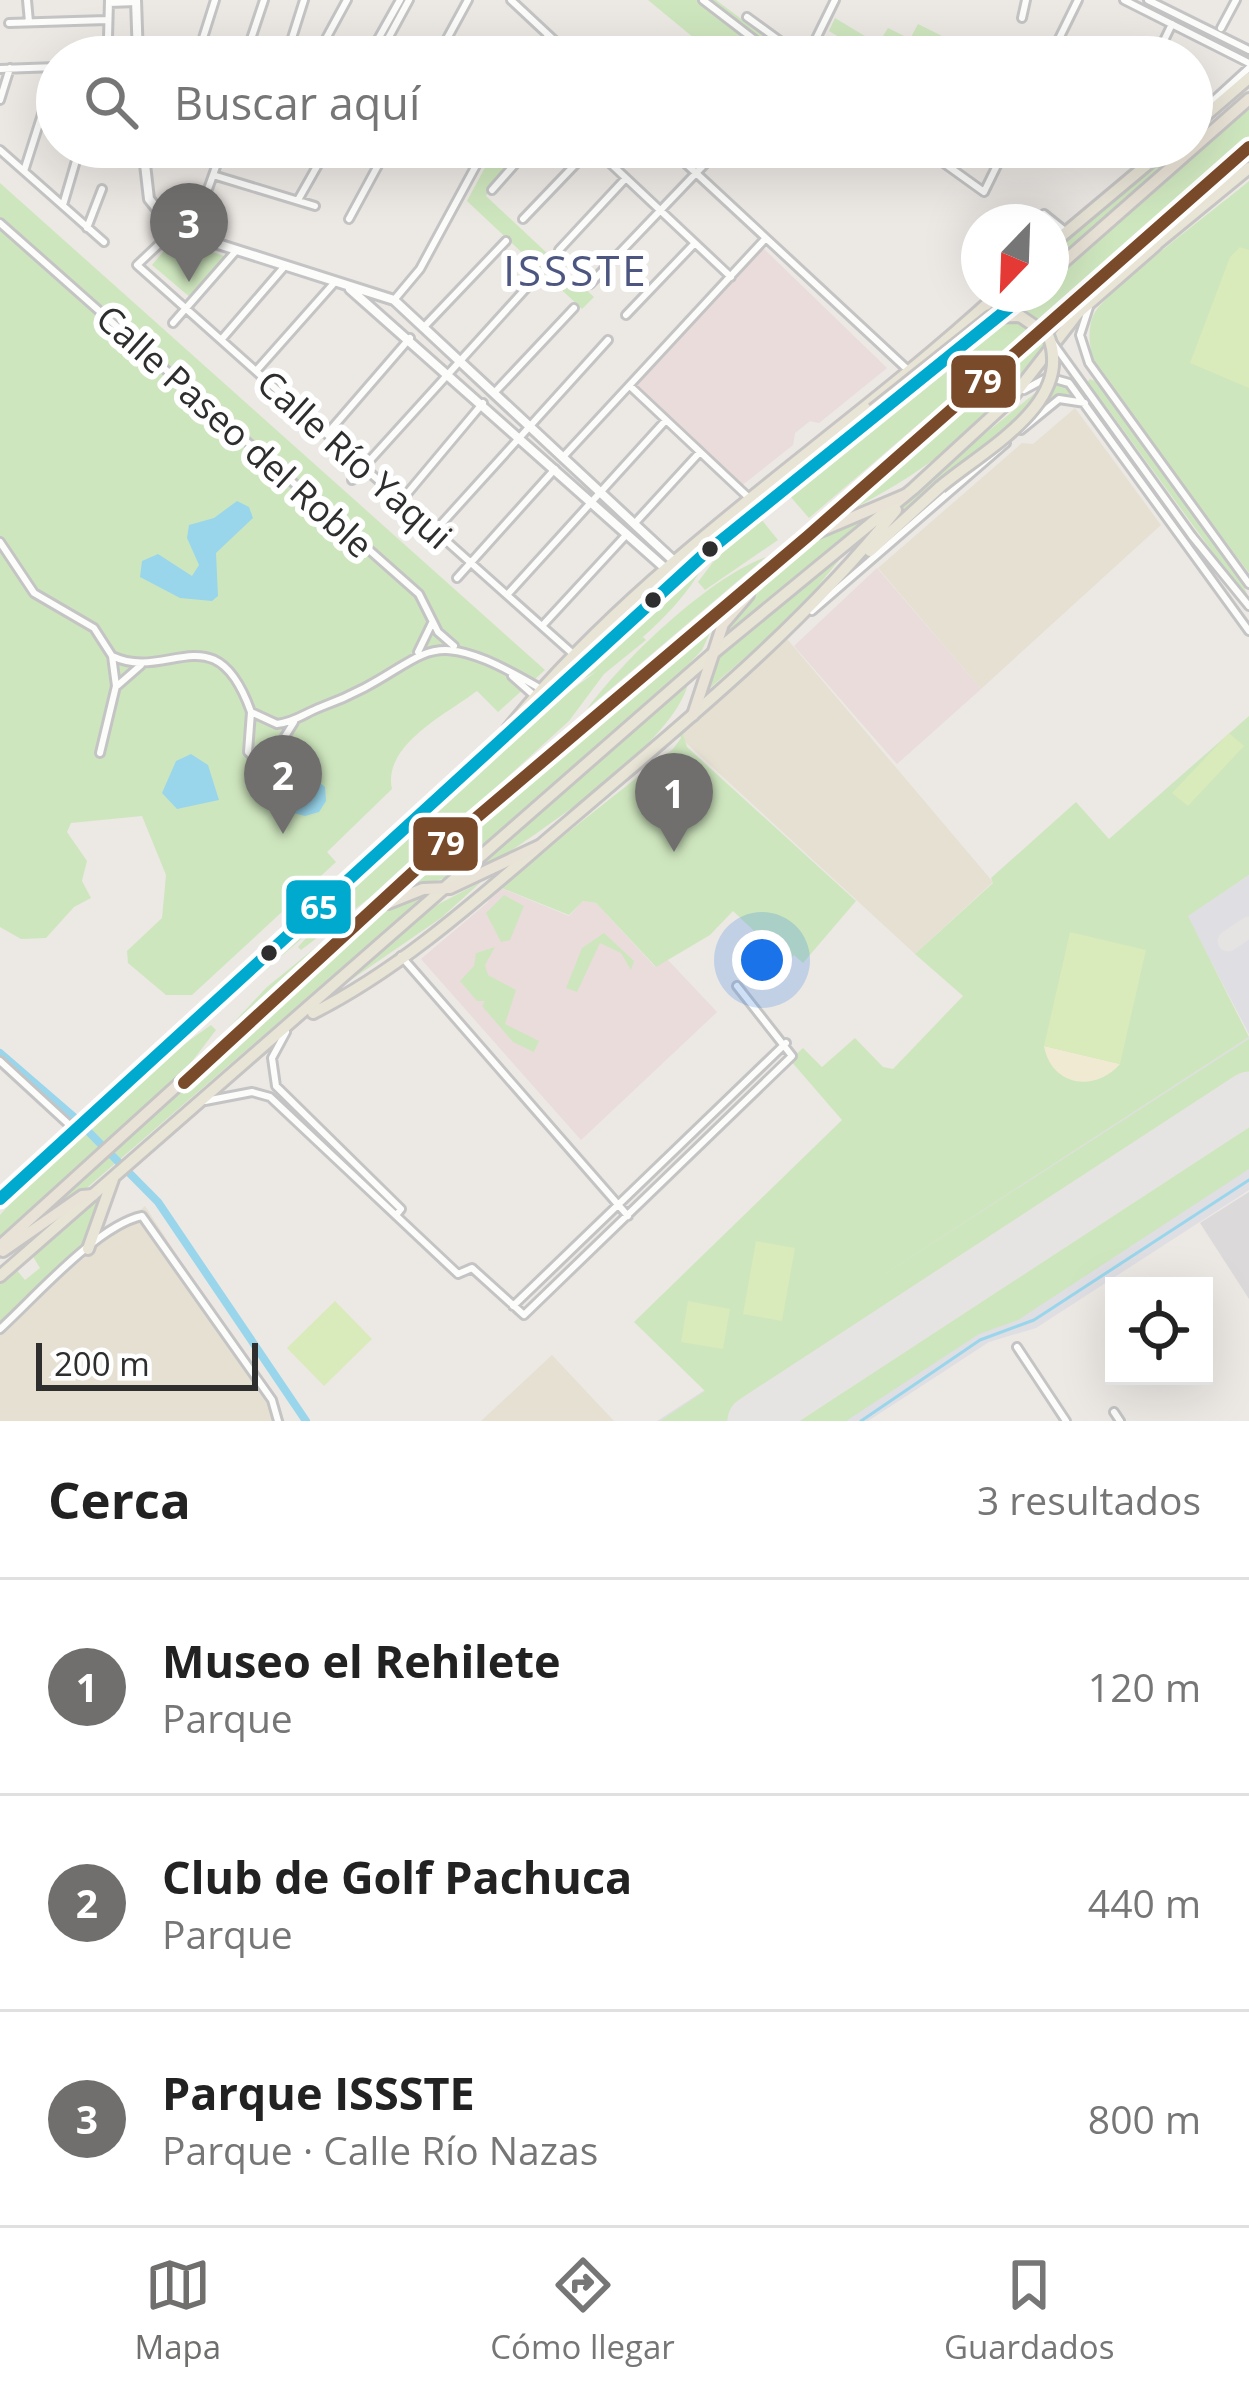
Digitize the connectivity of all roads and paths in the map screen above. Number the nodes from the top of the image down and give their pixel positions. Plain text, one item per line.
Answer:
1 (28, 0) edge
2 (215, 0) edge
3 (264, 0) edge
4 (304, 0) edge
5 (347, 0) edge
6 (400, 0) edge
7 (409, 0) edge
8 (468, 0) edge
9 (511, 0) edge
10 (703, 0) edge
11 (835, 0) edge
12 (1026, 0) edge
13 (1078, 0) edge
14 (1124, 0) edge
15 (1148, 0) edge
16 (1180, 0) edge
17 (1236, 0) edge
18 (109, 1) edge
19 (136, 1) edge
20 (1173, 13) junction
21 (747, 17) dead end
22 (1022, 18) dead end
23 (106, 20) junction
24 (9, 22) dead end
25 (29, 22) junction
26 (1172, 24) junction
27 (1221, 28) dead end
28 (548, 35) edge
29 (108, 36) edge
30 (139, 36) edge
31 (203, 36) edge
32 (252, 36) edge
33 (293, 36) edge
34 (327, 36) edge
35 (380, 36) edge
36 (389, 36) edge
37 (448, 36) edge
38 (750, 36) edge
39 (774, 36) edge
40 (815, 36) edge
41 (1060, 36) edge
42 (1166, 36) edge
43 (1195, 36) edge
44 (1213, 46) edge
45 (1249, 50) edge
46 (1249, 65) edge
47 (36, 67) edge
48 (10, 68) junction
49 (0, 69) edge
50 (1249, 78) edge
51 (1249, 99) edge
52 (0, 100) edge
53 (1213, 102) edge
54 (1213, 106) edge
55 (1213, 131) edge
56 (36, 133) edge
57 (1249, 147) edge
58 (0, 150) edge
59 (74, 168) edge
60 (145, 168) edge
61 (216, 168) edge
62 (316, 168) edge
63 (376, 168) edge
64 (475, 168) edge
65 (511, 168) edge
66 (572, 168) edge
67 (615, 168) edge
68 (690, 168) edge
69 (700, 168) edge
70 (956, 168) edge
71 (996, 168) edge
72 (1143, 168) edge
73 (1170, 168) edge
74 (1249, 168) edge
75 (24, 171) junction
76 (695, 173) junction
77 (213, 175) junction
78 (626, 178) junction
79 (102, 189) dead end
80 (208, 189) dead end
81 (492, 190) dead end
82 (298, 200) junction
83 (63, 205) junction
84 (315, 206) dead end
85 (661, 211) junction
86 (349, 218) dead end
87 (523, 219) dead end
88 (0, 223) edge
89 (88, 228) junction
90 (173, 230) junction
91 (1069, 230) edge
92 (766, 238) junction
93 (104, 242) dead end
94 (506, 242) dead end
95 (695, 243) junction
96 (1156, 245) junction
97 (559, 250) dead end
98 (235, 252) junction
99 (1069, 257) edge
100 (1124, 260) junction
101 (284, 267) junction
102 (539, 274) dead end
103 (731, 277) junction
104 (335, 282) junction
105 (590, 284) dead end
106 (349, 288) junction
107 (394, 300) junction
108 (1093, 301) junction
109 (185, 308) junction
110 (574, 308) dead end
111 (977, 312) edge
112 (1004, 312) edge
113 (626, 315) dead end
114 (173, 322) dead end
115 (423, 328) junction
116 (1048, 335) junction
117 (410, 338) junction
118 (221, 340) junction
119 (608, 340) dead end
120 (457, 359) junction
121 (256, 370) junction
122 (446, 370) junction
123 (908, 370) junction
124 (1097, 377) junction
125 (630, 386) junction
126 (494, 393) junction
127 (1079, 393) junction
128 (1011, 399) junction
129 (483, 403) junction
130 (1088, 404) junction
131 (868, 413) junction
132 (666, 421) junction
133 (529, 425) junction
134 (327, 434) junction
135 (520, 436) junction
136 (848, 440) junction
137 (700, 452) junction
138 (563, 457) junction
139 (795, 462) junction
140 (362, 466) junction
141 (555, 469) junction
142 (352, 480) dead end
143 (909, 492) junction
144 (600, 493) junction
145 (748, 497) junction
146 (401, 501) junction
147 (591, 501) junction
148 (634, 524) junction
149 (435, 531) junction
150 (627, 534) junction
151 (808, 536) junction
152 (0, 542) edge
153 (779, 560) junction
154 (471, 563) junction
155 (670, 565) junction
156 (841, 577) junction
157 (457, 578) dead end
158 (1249, 584) edge
159 (507, 595) junction
160 (1249, 606) edge
161 (804, 618) junction
162 (433, 622) junction
163 (542, 626) junction
164 (1249, 631) edge
165 (457, 648) junction
166 (418, 652) junction
167 (572, 653) junction
168 (711, 655) junction
169 (112, 656) junction
170 (141, 665) junction
171 (116, 686) junction
172 (541, 695) junction
173 (251, 712) junction
174 (693, 715) junction
175 (294, 722) junction
176 (100, 753) dead end
177 (539, 846) junction
178 (450, 888) junction
179 (348, 934) junction
180 (401, 956) junction
181 (737, 986) dead end
182 (294, 1024) junction
183 (786, 1043) junction
184 (0, 1061) edge
185 (205, 1101) junction
186 (79, 1126) junction
187 (679, 1148) junction
188 (687, 1157) junction
189 (114, 1176) junction
190 (93, 1195) junction
191 (0, 1199) edge
192 (620, 1206) junction
193 (399, 1212) junction
194 (628, 1216) junction
195 (88, 1249) junction
196 (0, 1250) edge
197 (0, 1276) edge
198 (513, 1306) junction
199 (0, 1329) edge
200 (1017, 1347) dead end
201 (1114, 1412) dead end
202 (278, 1421) edge
203 (1066, 1421) edge
204 (1120, 1421) edge

1 - 25 street
2 - 31 street
3 - 32 street
4 - 33 street
5 - 34 street
6 - 35 street
7 - 36 street
8 - 37 street
9 - 28 street
10 - 38 street
11 - 40 street
12 - 22 street
13 - 41 street
14 - 26 street
15 - 20 street
16 - 20 street
17 - 27 street
18 - 19 street
18 - 23 street
19 - 30 street
20 - 45 street
21 - 39 street
23 - 25 street
23 - 29 street
24 - 25 street
26 - 42 street
26 - 43 street
44 - 46 street
46 - 53 street
47 - 48 street
48 - 49 street
48 - 52 street
50 - 54 main road
51 - 55 highway
56 - 75 street
57 - 100 highway
58 - 75 street
59 - 83 street
60 - 90 street
61 - 77 street
62 - 82 street
63 - 86 street
64 - 107 street
65 - 81 street
66 - 87 street
67 - 78 street
68 - 76 street
69 - 76 street
70 - 71 street
72 - 91 main road
73 - 99 highway
74 - 96 main road
75 - 83 street
76 - 85 street
76 - 92 street
77 - 80 street
77 - 82 street
78 - 85 street
78 - 97 street
79 - 89 street
82 - 84 street
83 - 89 street
85 - 95 street
85 - 105 street
88 - 162 street, Calle Paseo del Roble
89 - 93 street
90 - 98 street
90 - 109 street, Calle Río Yaqui
92 - 103 street
92 - 123 street
94 - 115 street
95 - 103 street
95 - 113 street
96 - 100 main road
96 - 108 main road
98 - 101 street
98 - 109 street
100 - 151 highway
101 - 104 street
101 - 118 street
102 - 120 street
103 - 125 street
104 - 106 street
104 - 121 street
106 - 107 street
106 - 117 street
107 - 115 street
108 - 124 street
108 - 128 main road
109 - 114 street
109 - 118 street, Calle Río Yaqui
110 - 126 street
111 - 123 main road
112 - 136 highway
115 - 120 street
116 - 131 main road, bridge
116 - 156 main road, bridge
116 - 160 street, bridge
117 - 122 street
117 - 134 street
118 - 121 street, Calle Río Yaqui
119 - 133 street
120 - 122 street
120 - 126 street
121 - 134 street, Calle Río Yaqui
122 - 129 street
122 - 140 street
123 - 139 main road
124 - 127 street
124 - 158 street
125 - 132 street
125 - 138 street
126 - 133 street
127 - 128 street
127 - 130 street
128 - 143 main road
129 - 135 street
129 - 146 street
130 - 161 street
130 - 164 street
131 - 136 main road
131 - 139 main road
132 - 137 street
132 - 144 street
133 - 135 street
133 - 138 street
134 - 140 street, Calle Río Yaqui
135 - 141 street
135 - 149 street
136 - 172 highway
137 - 145 street
137 - 148 street
138 - 144 street
139 - 145 main road
140 - 142 street
140 - 146 street, Calle Río Yaqui
141 - 147 street
141 - 154 street
143 - 151 highway
143 - 156 main road
143 - 168 main road
144 - 147 street
144 - 148 street
145 - 155 main road
146 - 149 street, Calle Río Yaqui
147 - 150 street
147 - 159 street
148 - 155 street
149 - 154 street, Calle Río Yaqui
150 - 155 street
150 - 163 street
151 - 153 highway
152 - 169 street
153 - 168 highway
153 - 179 highway
154 - 157 street
154 - 159 street, Calle Río Yaqui
155 - 167 main road
156 - 161 main road
159 - 163 street, Calle Río Yaqui
161 - 174 main road
162 - 165 street, Calle Paseo del Roble
162 - 166 street
163 - 167 street, Calle Río Yaqui
165 - 166 street
165 - 172 street
166 - 175 street
167 - 172 main road
168 - 174 highway
168 - 178 main road
169 - 170 street
169 - 171 street
170 - 171 street
170 - 173 street
171 - 176 street
172 - 186 highway
173 - 175 street
173 - 175 street
174 - 177 main road
177 - 178 highway
177 - 180 main road
178 - 179 highway
178 - 182 main road
179 - 196 highway
180 - 182 main road
180 - 192 street
181 - 183 street
182 - 185 main road
182 - 193 street
183 - 187 street
183 - 188 street
184 - 186 street
185 - 189 main road
185 - 193 street
186 - 191 highway
187 - 188 street
187 - 192 street
188 - 194 street
189 - 190 main road
189 - 195 main road
190 - 196 highway
190 - 197 main road
192 - 194 street
192 - 198 street
193 - 198 street
194 - 198 street
195 - 199 street
195 - 202 street
200 - 203 street
201 - 204 street

